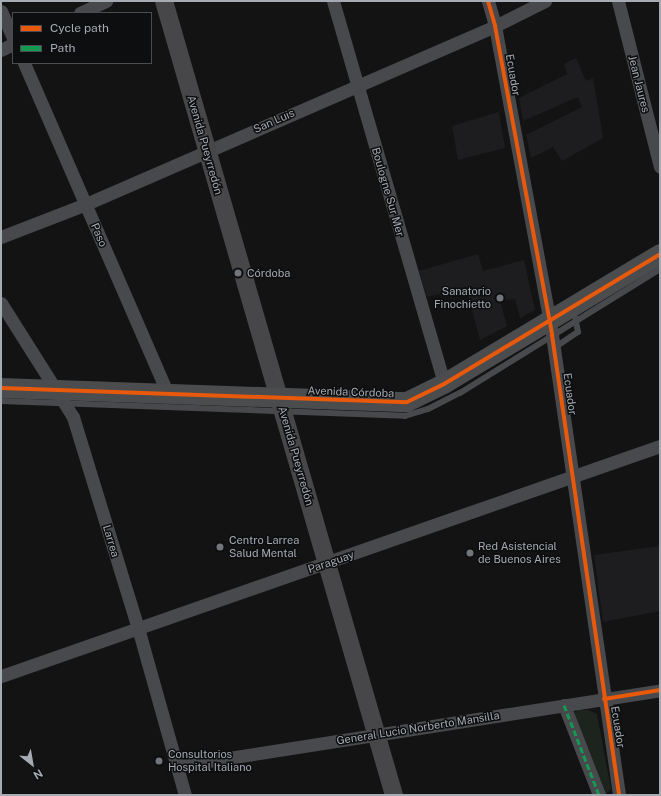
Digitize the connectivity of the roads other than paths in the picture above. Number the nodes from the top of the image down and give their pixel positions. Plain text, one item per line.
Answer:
1 (106, 1) edge
2 (164, 1) edge
3 (333, 1) edge
4 (488, 1) edge
5 (545, 1) edge
6 (618, 1) edge
7 (1, 11) edge
8 (82, 12) edge
9 (495, 26) junction
10 (12, 36) edge
11 (12, 44) edge
12 (1, 50) edge
13 (24, 64) edge
14 (357, 85) junction
15 (206, 151) junction
16 (660, 167) edge
17 (86, 204) junction
18 (1, 237) edge
19 (660, 254) edge
20 (660, 269) edge
21 (1, 303) edge
22 (574, 314) junction
23 (551, 328) junction
24 (554, 348) junction
25 (444, 384) junction
26 (1, 388) edge
27 (61, 396) junction
28 (170, 400) junction
29 (1, 401) edge
30 (281, 405) junction
31 (660, 446) edge
32 (573, 476) junction
33 (327, 563) junction
34 (138, 628) junction
35 (1, 676) edge
36 (660, 690) edge
37 (604, 699) junction
38 (564, 705) junction
39 (377, 735) junction
40 (177, 766) junction
41 (618, 794) edge
42 (185, 795) edge
43 (394, 795) edge
44 (599, 795) edge

1 - 8 street
2 - 15 main road, Avenida Pueyrredón
3 - 14 street, Boulogne Sur Mer
4 - 9 street, Ecuador
5 - 9 street, San Luis
6 - 16 street, Jean Jaures
7 - 10 street
9 - 14 street, San Luis
9 - 23 street, Ecuador
11 - 12 street
13 - 17 street, Paso
14 - 15 street, San Luis
14 - 25 street, Boulogne Sur Mer
15 - 17 street, San Luis
15 - 30 main road, Avenida Pueyrredón
17 - 18 street, San Luis
17 - 28 street, Paso
19 - 22 main road, Avenida Córdoba
20 - 22 lane, Avenida Córdoba
21 - 27 street, Larrea
22 - 23 main road, Avenida Córdoba
22 - 24 lane
23 - 24 street, Ecuador
23 - 25 main road, Avenida Córdoba
23 - 30 lane, Avenida Córdoba
24 - 32 street, Ecuador
25 - 30 main road, Avenida Córdoba
26 - 27 main road, Avenida Córdoba
27 - 28 main road, Avenida Córdoba
27 - 29 lane, Avenida Córdoba
27 - 34 street, Larrea
28 - 30 main road, Avenida Córdoba
30 - 33 main road, Avenida Pueyrredón
31 - 32 street, Paraguay
32 - 33 street, Paraguay
32 - 37 street, Ecuador
33 - 34 street, Paraguay
33 - 39 main road, Avenida Pueyrredón
34 - 35 street, Paraguay
34 - 40 street, Larrea
36 - 37 street, General Lucio Norberto Mansilla
37 - 38 street, General Lucio Norberto Mansilla
37 - 41 street, Ecuador
38 - 39 street, General Lucio Norberto Mansilla
38 - 44 street
39 - 40 street, General Lucio Norberto Mansilla
39 - 43 main road, Avenida Pueyrredón
40 - 42 street, Larrea

